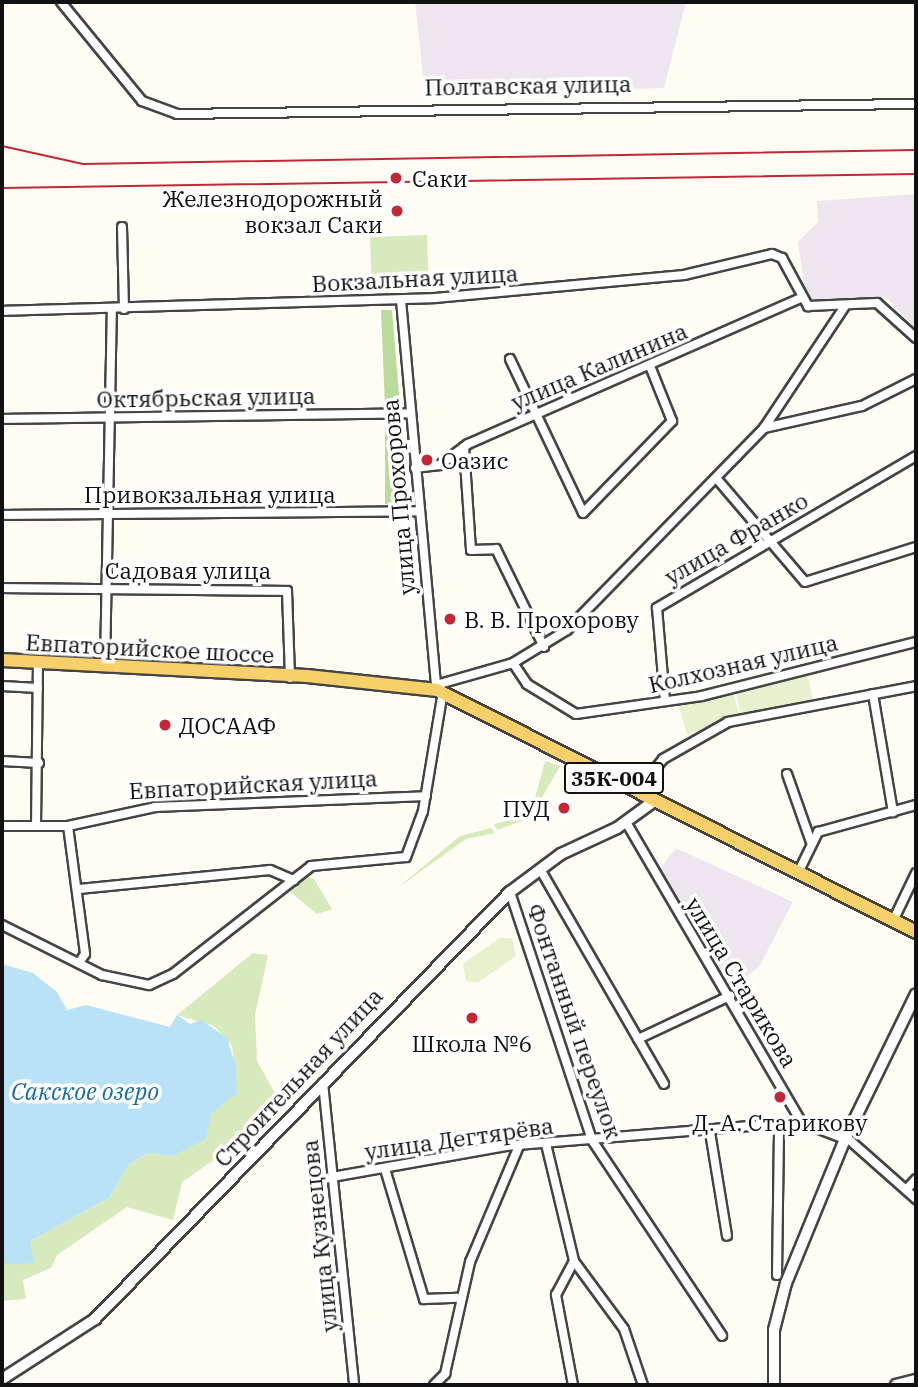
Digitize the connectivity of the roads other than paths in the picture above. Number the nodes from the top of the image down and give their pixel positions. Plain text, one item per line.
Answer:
1 (61, 2) edge
2 (916, 104) edge
3 (122, 227) dead end
4 (799, 299) junction
5 (401, 300) junction
6 (845, 306) junction
7 (112, 309) junction
8 (124, 309) junction
9 (2, 311) edge
10 (916, 338) edge
11 (510, 359) dead end
12 (650, 366) junction
13 (916, 379) edge
14 (778, 404) junction
15 (411, 413) junction
16 (535, 415) junction
17 (109, 418) junction
18 (791, 418) junction
19 (2, 419) edge
20 (764, 428) junction
21 (464, 447) junction
22 (916, 456) edge
23 (415, 468) junction
24 (718, 479) junction
25 (419, 511) junction
26 (110, 514) junction
27 (2, 515) edge
28 (771, 542) junction
29 (916, 547) edge
30 (2, 588) edge
31 (107, 589) junction
32 (916, 642) edge
33 (544, 647) junction
34 (2, 660) edge
35 (38, 663) junction
36 (513, 663) junction
37 (105, 667) junction
38 (459, 676) junction
39 (293, 678) junction
40 (2, 686) edge
41 (916, 686) edge
42 (38, 688) junction
43 (442, 692) junction
44 (873, 694) junction
45 (668, 701) junction
46 (2, 761) edge
47 (39, 763) junction
48 (787, 774) dead end
49 (635, 792) junction
50 (426, 796) junction
51 (650, 804) junction
52 (916, 806) edge
53 (893, 812) junction
54 (629, 819) junction
55 (2, 826) edge
56 (36, 826) junction
57 (68, 826) junction
58 (811, 842) junction
59 (540, 869) junction
60 (798, 873) junction
61 (916, 873) edge
62 (294, 880) junction
63 (79, 889) junction
64 (510, 892) junction
65 (894, 921) junction
66 (2, 925) edge
67 (916, 932) edge
68 (916, 940) edge
69 (79, 963) junction
70 (916, 994) edge
71 (730, 996) junction
72 (638, 1039) junction
73 (323, 1083) junction
74 (664, 1084) dead end
75 (801, 1122) junction
76 (779, 1126) junction
77 (710, 1132) junction
78 (845, 1138) junction
79 (593, 1140) junction
80 (546, 1144) junction
81 (519, 1146) junction
82 (385, 1168) junction
83 (332, 1177) junction
84 (916, 1179) edge
85 (907, 1189) junction
86 (916, 1199) edge
87 (727, 1236) dead end
88 (574, 1261) junction
89 (777, 1275) dead end
90 (458, 1298) junction
91 (722, 1336) dead end
92 (2, 1379) edge
93 (916, 1380) edge
94 (354, 1385) edge
95 (434, 1385) edge
96 (573, 1385) edge
97 (643, 1385) edge
98 (774, 1385) edge
99 (896, 1385) edge

1 - 2 street, Полтавская улица
3 - 8 street
4 - 5 street, Вокзальная улица
4 - 6 street
4 - 12 street, улица Калинина
5 - 8 street, Вокзальная улица
5 - 15 street, улица Прохорова
6 - 10 street
6 - 14 street
7 - 8 street, Вокзальная улица
7 - 9 street, Вокзальная улица
7 - 17 street
11 - 16 street
12 - 16 street, улица Калинина
12 - 16 street
13 - 18 street
14 - 18 street
14 - 20 street
15 - 17 street, Октябрьская улица
15 - 23 street, улица Прохорова
16 - 21 street, улица Калинина
17 - 19 street, Октябрьская улица
17 - 26 street
18 - 20 street
20 - 24 street
21 - 23 street, улица Калинина
21 - 33 street
22 - 28 street, улица Франко
23 - 25 street, улица Прохорова
24 - 28 street
24 - 33 street
25 - 26 street, Привокзальная улица
25 - 43 street, улица Прохорова
26 - 27 street, Привокзальная улица
26 - 31 street
28 - 29 street
28 - 45 street, улица Франко
30 - 31 street, Садовая улица
31 - 37 street
31 - 39 street, Садовая улица
32 - 45 street, Колхозная улица
33 - 36 street
34 - 35 main road, Евпаторийское шоссе / 35К-004
35 - 37 main road, Евпаторийское шоссе / 35К-004
35 - 42 street
36 - 38 street
36 - 45 street, Колхозная улица
37 - 39 main road, Евпаторийское шоссе / 35К-004
38 - 43 street
38 - 43 street
39 - 43 main road, Евпаторийское шоссе / 35К-004
40 - 42 street
41 - 44 street
42 - 47 street
43 - 49 main road, Евпаторийское шоссе / 35К-004
43 - 50 street
44 - 49 street
44 - 53 street
46 - 47 street
47 - 56 street
48 - 58 street
49 - 51 main road, Евпаторийское шоссе / 35К-004
49 - 54 street
49 - 60 main road, Евпаторийское шоссе / 35К-004
50 - 57 street, Евпаторийская улица
50 - 62 street
51 - 54 street, Строительная улица
51 - 68 main road, Евпаторийское шоссе / 35К-004
52 - 53 street
53 - 58 street
54 - 59 street, Строительная улица
54 - 71 street, улица Старикова
55 - 56 street, Евпаторийская улица
56 - 57 street, Евпаторийская улица
57 - 63 street
58 - 60 street
59 - 64 street, Строительная улица
59 - 72 street
60 - 65 main road, Евпаторийское шоссе / 35К-004
61 - 65 street
62 - 63 street
62 - 69 street
63 - 69 street
64 - 73 street, Строительная улица
64 - 79 street, Фонтанный переулок
65 - 67 main road, Евпаторийское шоссе / 35К-004
66 - 69 street
70 - 78 street
71 - 72 street
71 - 75 street, улица Старикова
72 - 74 street
73 - 83 street, улица Кузнецова
73 - 92 street, Строительная улица
75 - 76 street, улица Дегтярёва
75 - 78 street
76 - 77 street, улица Дегтярёва
76 - 89 street
77 - 79 street, улица Дегтярёва
77 - 87 street
78 - 85 street
78 - 98 street
79 - 80 street, улица Дегтярёва
79 - 91 street, Фонтанный переулок
80 - 81 street, улица Дегтярёва
80 - 88 street
81 - 82 street, улица Дегтярёва
81 - 90 street
82 - 83 street, улица Дегтярёва
82 - 90 street
83 - 94 street, улица Кузнецова
84 - 85 street
85 - 86 street
88 - 96 street
88 - 97 street
90 - 95 street
93 - 99 street

